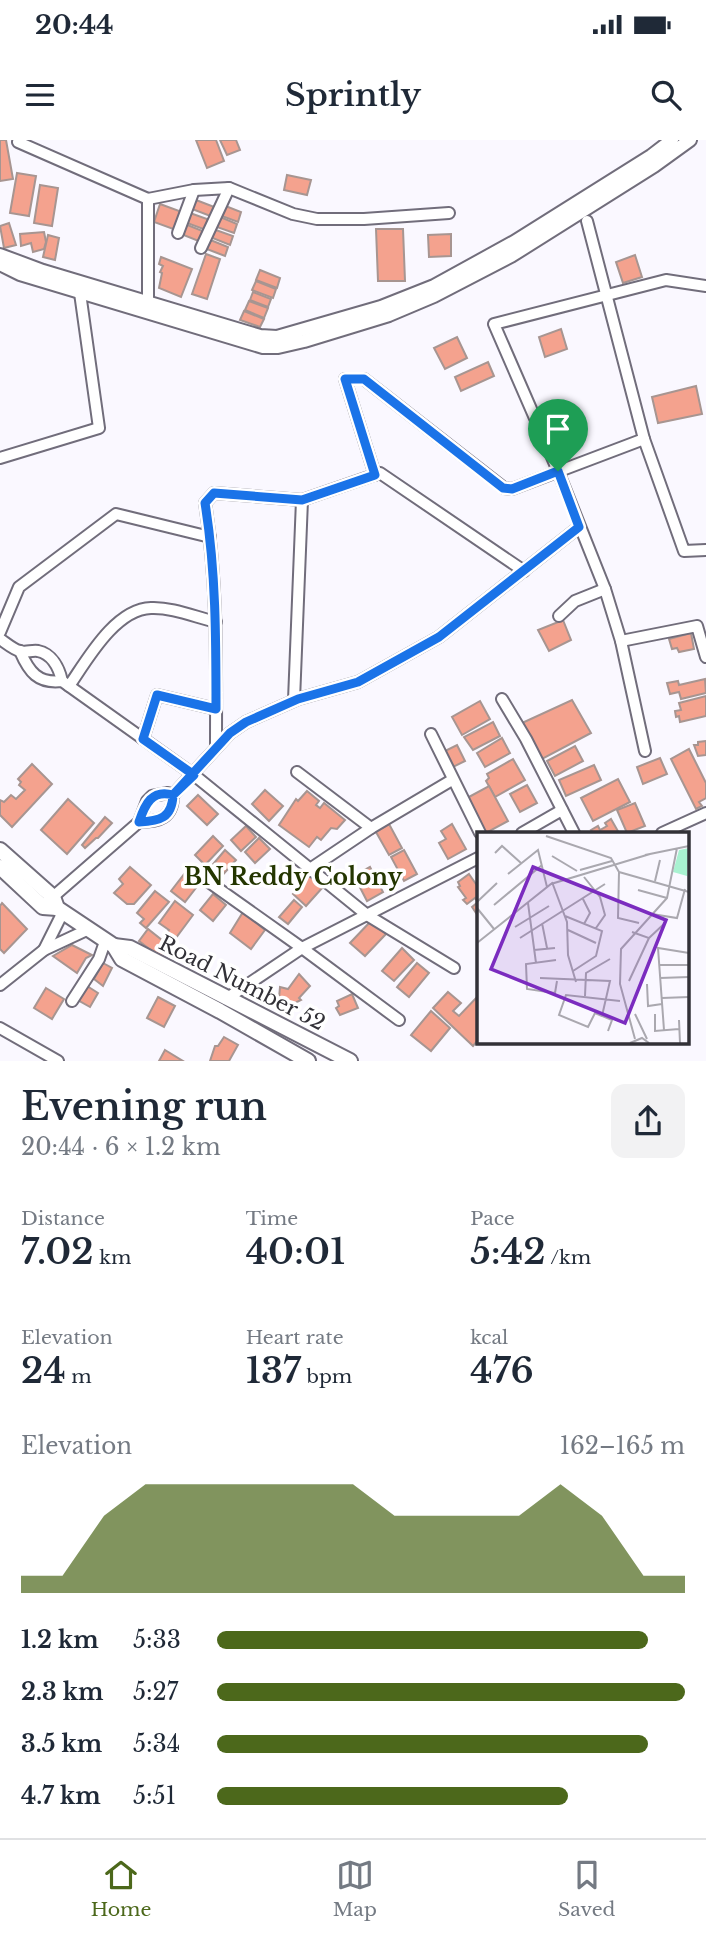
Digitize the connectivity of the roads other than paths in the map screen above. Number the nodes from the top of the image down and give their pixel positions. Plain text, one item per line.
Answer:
1 (672, 140) edge
2 (690, 140) edge
3 (18, 142) dead end
4 (229, 188) junction
5 (194, 190) junction
6 (148, 199) junction
7 (449, 213) dead end
8 (587, 221) dead end
9 (178, 233) dead end
10 (201, 248) dead end
11 (0, 255) edge
12 (0, 264) edge
13 (706, 286) edge
14 (80, 293) junction
15 (606, 296) junction
16 (148, 309) junction
17 (644, 439) junction
18 (0, 458) edge
19 (558, 471) junction
20 (375, 475) junction
21 (302, 500) junction
22 (579, 527) junction
23 (210, 537) junction
24 (706, 550) edge
25 (524, 571) junction
26 (605, 589) junction
27 (559, 616) dead end
28 (216, 622) junction
29 (0, 632) edge
30 (0, 639) edge
31 (621, 640) junction
32 (20, 651) junction
33 (706, 657) edge
34 (66, 683) junction
35 (502, 699) dead end
36 (294, 700) junction
37 (216, 709) junction
38 (430, 734) dead end
39 (143, 739) junction
40 (216, 747) junction
41 (645, 751) dead end
42 (297, 772) dead end
43 (194, 775) junction
44 (452, 780) junction
45 (173, 795) junction
46 (562, 810) junction
47 (706, 813) edge
48 (139, 822) junction
49 (371, 828) junction
50 (479, 832) edge
51 (525, 832) edge
52 (573, 832) edge
53 (666, 832) edge
54 (0, 850) edge
55 (477, 859) edge
56 (0, 867) edge
57 (310, 869) junction
58 (192, 870) dead end
59 (54, 906) junction
60 (366, 915) junction
61 (89, 929) junction
62 (110, 943) junction
63 (302, 948) junction
64 (44, 950) junction
65 (454, 968) dead end
66 (0, 985) edge
67 (226, 999) junction
68 (72, 1001) dead end
69 (398, 1020) dead end
70 (0, 1028) edge
71 (58, 1061) edge
72 (308, 1061) edge
73 (350, 1061) edge

1 - 16 street
2 - 16 street
3 - 6 street
4 - 5 street
4 - 7 street
4 - 10 street
5 - 6 street
5 - 9 street
6 - 16 street
8 - 15 street
11 - 16 street
12 - 14 street
13 - 15 street
14 - 16 street
14 - 18 street
15 - 17 street
15 - 19 street
17 - 19 street
17 - 24 street
19 - 20 street
19 - 22 street
20 - 21 street
20 - 25 street
21 - 23 street
21 - 36 street
22 - 25 street
22 - 26 street
23 - 28 street
23 - 29 street
25 - 36 street
26 - 27 street
26 - 31 street
28 - 34 street
28 - 37 street
30 - 32 street
31 - 33 street
31 - 41 street
32 - 34 street
32 - 34 street
34 - 39 street
35 - 46 street
36 - 40 street
37 - 39 street
37 - 40 street
38 - 44 street
39 - 43 street
40 - 43 street
42 - 49 street
43 - 45 street
43 - 57 street
44 - 49 street
44 - 50 street
45 - 48 street
45 - 48 street
46 - 51 street
46 - 52 street
47 - 53 street
48 - 59 street
49 - 57 street
54 - 59 main road, Road Number 52
55 - 60 street
56 - 59 main road, Road Number 52
57 - 60 street
58 - 63 street
59 - 61 main road, Road Number 52
59 - 64 street
60 - 63 street
60 - 65 street
61 - 62 main road, Road Number 52
61 - 64 street
62 - 67 main road, Road Number 52
62 - 68 street
62 - 72 main road, Road Number 52
63 - 67 street
63 - 69 street
64 - 66 street
67 - 73 main road, Road Number 52
70 - 71 street

